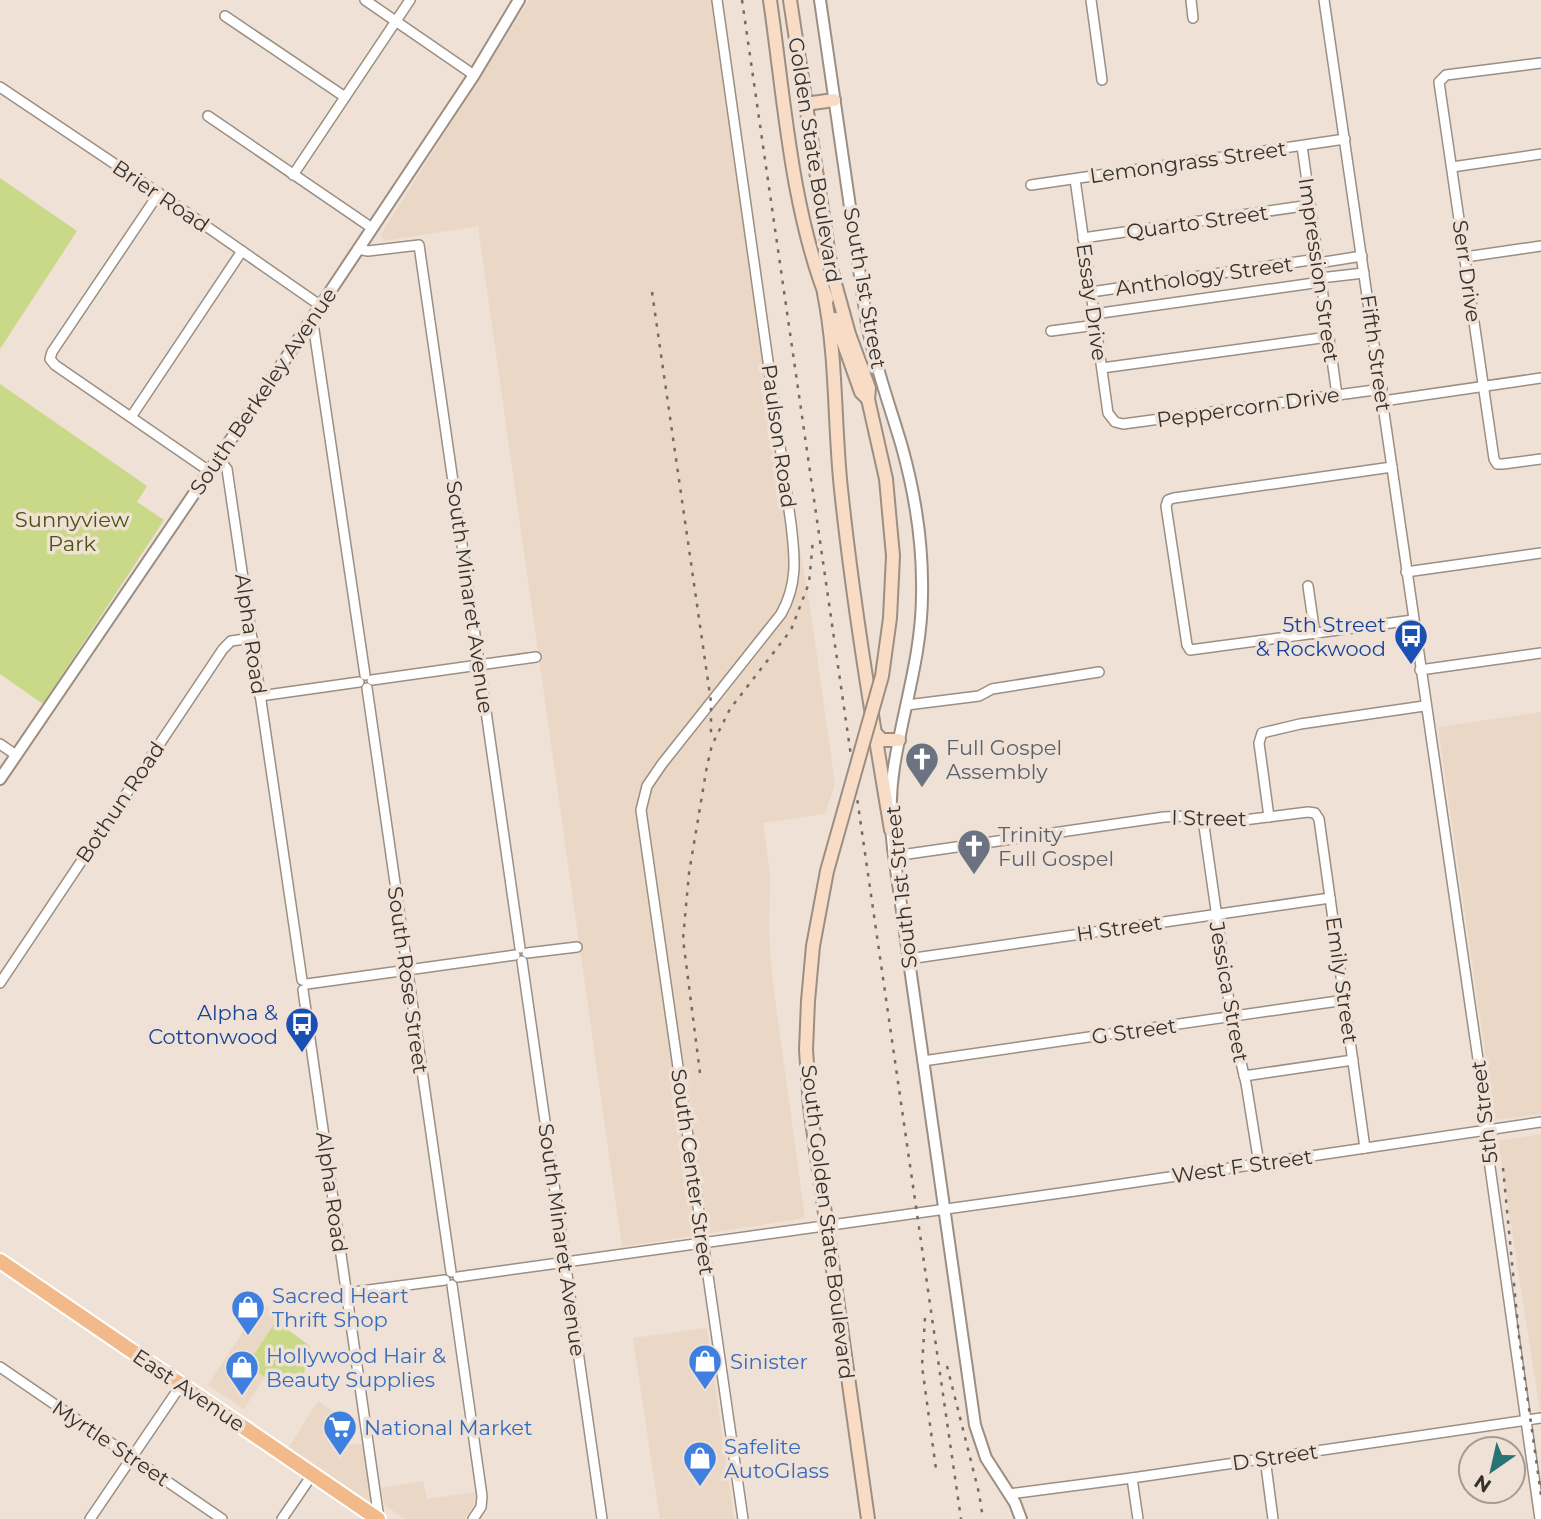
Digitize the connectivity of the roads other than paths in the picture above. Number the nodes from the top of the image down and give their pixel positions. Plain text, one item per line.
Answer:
1 (365, 0) edge
2 (410, 0) edge
3 (519, 0) edge
4 (717, 0) edge
5 (770, 0) edge
6 (790, 0) edge
7 (820, 0) edge
8 (1091, 0) edge
9 (1191, 0) edge
10 (1324, 0) edge
11 (225, 16) dead end
12 (1194, 18) dead end
13 (396, 21) junction
14 (1541, 63) edge
15 (474, 75) junction
16 (1102, 80) dead end
17 (0, 87) edge
18 (345, 97) junction
19 (834, 100) junction
20 (805, 104) junction
21 (208, 116) dead end
22 (1345, 139) junction
23 (1302, 146) junction
24 (1541, 154) edge
25 (1452, 167) junction
26 (293, 175) junction
27 (1075, 179) junction
28 (1031, 185) dead end
29 (159, 193) junction
30 (1310, 205) junction
31 (372, 228) junction
32 (1083, 238) junction
33 (1541, 246) edge
34 (358, 249) junction
35 (242, 251) junction
36 (1362, 257) junction
37 (1465, 257) junction
38 (1318, 261) junction
39 (1335, 261) junction
40 (1364, 273) junction
41 (1337, 276) junction
42 (1320, 280) junction
43 (1091, 292) junction
44 (824, 293) junction
45 (321, 306) junction
46 (1094, 314) junction
47 (310, 322) junction
48 (1096, 325) junction
49 (1051, 331) dead end
50 (1328, 337) junction
51 (1102, 368) junction
52 (1541, 378) edge
53 (1483, 387) junction
54 (1382, 389) junction
55 (1337, 395) junction
56 (868, 399) junction
57 (1383, 401) junction
58 (131, 417) junction
59 (1115, 422) joint
60 (218, 458) junction
61 (1541, 459) edge
62 (1392, 467) junction
63 (209, 471) junction
64 (1541, 553) edge
65 (893, 556) joint
66 (1406, 572) junction
67 (1308, 586) dead end
68 (1413, 620) junction
69 (1315, 634) junction
70 (251, 638) junction
71 (1541, 653) edge
72 (536, 657) dead end
73 (480, 665) junction
74 (1420, 670) junction
75 (1099, 672) dead end
76 (366, 681) junction
77 (260, 696) junction
78 (907, 705) junction
79 (1424, 706) junction
80 (875, 733) junction
81 (899, 740) junction
82 (0, 744) edge
83 (16, 755) junction
84 (0, 779) edge
85 (1315, 813) joint
86 (1269, 817) junction
87 (1202, 819) junction
88 (642, 825) joint
89 (891, 830) junction
90 (894, 856) junction
91 (1330, 898) junction
92 (1216, 914) junction
93 (577, 947) dead end
94 (521, 954) junction
95 (908, 959) junction
96 (407, 970) junction
97 (0, 983) edge
98 (304, 985) junction
99 (1345, 1000) junction
100 (1231, 1017) junction
101 (1353, 1059) junction
102 (923, 1061) junction
103 (1244, 1076) junction
104 (1541, 1122) edge
105 (1487, 1130) junction
106 (1365, 1149) junction
107 (1259, 1164) junction
108 (943, 1209) junction
109 (825, 1225) junction
110 (703, 1242) junction
111 (565, 1262) junction
112 (2, 1266) edge
113 (452, 1278) junction
114 (346, 1293) junction
115 (0, 1367) edge
116 (181, 1385) junction
117 (1541, 1418) edge
118 (1526, 1420) junction
119 (132, 1457) junction
120 (1265, 1458) junction
121 (312, 1475) junction
122 (1132, 1478) junction
123 (1009, 1494) junction
124 (90, 1519) edge
125 (222, 1519) edge
126 (282, 1519) edge
127 (379, 1519) edge
128 (473, 1519) edge
129 (602, 1519) edge
130 (743, 1519) edge
131 (868, 1519) edge
132 (1021, 1519) edge
133 (1138, 1519) edge
134 (1273, 1519) edge
135 (1540, 1519) edge

1 - 13 street
2 - 13 street
3 - 15 street, South Berkeley Avenue
4 - 88 street, Paulson Road
5 - 44 main road, Golden State Boulevard
6 - 20 main road, Golden State Boulevard
7 - 19 street, South 1st Street
8 - 16 street
9 - 12 street
10 - 22 street, Fifth Street
11 - 18 street
13 - 15 street
13 - 18 street
14 - 25 street, Serr Drive
15 - 31 street, South Berkeley Avenue
17 - 29 street, Brier Road
18 - 26 street
19 - 20 main road
19 - 78 street, South 1st Street
20 - 56 main road, Golden State Boulevard
21 - 26 street
22 - 23 street, Lemongrass Street
22 - 36 street, Fifth Street
23 - 27 street, Lemongrass Street
23 - 30 street, Impression Street
24 - 25 street
25 - 37 street, Serr Drive
26 - 31 street
27 - 28 street, Lemongrass Street
27 - 32 street, Essay Drive
29 - 35 street, Brier Road
29 - 58 street
30 - 32 street, Quarto Street
30 - 38 street, Impression Street
31 - 34 street, South Berkeley Avenue
32 - 43 street, Essay Drive
33 - 37 street
34 - 45 street, South Berkeley Avenue
34 - 73 street, South Minaret Avenue
35 - 45 street, Brier Road
35 - 58 street
36 - 39 street, Anthology Street
36 - 40 street, Fifth Street
37 - 53 street, Serr Drive
38 - 39 street, Anthology Street
38 - 42 street, Impression Street
38 - 43 street, Anthology Street
39 - 41 street
40 - 41 street, Anthology Street
40 - 54 street, Fifth Street
41 - 42 street, Anthology Street
42 - 46 street, Anthology Street
42 - 50 street, Impression Street
43 - 46 street, Essay Drive
44 - 56 main road, Golden State Boulevard
44 - 80 main road
45 - 47 street, South Berkeley Avenue
46 - 48 street, Essay Drive
47 - 60 street, South Berkeley Avenue
47 - 76 street, South Rose Street
48 - 49 street
48 - 51 street, Essay Drive
50 - 51 street
50 - 55 street, Impression Street
51 - 59 street, Essay Drive
52 - 53 street
53 - 57 street
53 - 61 street, Serr Drive
54 - 55 street, Peppercorn Drive
54 - 57 street, Fifth Street
55 - 59 street, Peppercorn Drive
56 - 65 main road, Golden State Boulevard
57 - 62 street, Fifth Street
58 - 63 street
60 - 63 street, South Berkeley Avenue
60 - 70 street, Alpha Road
62 - 66 street, Fifth Street
62 - 69 street
63 - 83 street, South Berkeley Avenue
64 - 66 street
65 - 109 main road, South Golden State Boulevard, bridge
66 - 68 street, Fifth Street
67 - 69 street
68 - 69 street
68 - 74 street, Fifth Street
70 - 77 street, Alpha Road
70 - 97 street, Bothun Road
71 - 74 street
72 - 73 street
73 - 76 street
73 - 94 street, South Minaret Avenue
74 - 79 street, Fifth Street
75 - 78 street
76 - 77 street
76 - 96 street, South Rose Street
77 - 98 street, Alpha Road
78 - 81 street, South 1st Street
79 - 86 street
79 - 105 street, 5th Street
80 - 81 main road
80 - 89 main road
81 - 89 street, South 1st Street
82 - 83 street
83 - 84 street, South Berkeley Avenue
85 - 86 street, I Street
85 - 91 street, Emily Street
86 - 87 street, I Street
87 - 90 street, I Street
87 - 92 street, Jessica Street
88 - 110 street, South Center Street
89 - 90 street, South 1st Street
90 - 95 street, South 1st Street
91 - 92 street, H Street
91 - 99 street, Emily Street
92 - 95 street, H Street
92 - 100 street, Jessica Street
93 - 94 street
94 - 96 street
94 - 111 street, South Minaret Avenue
95 - 102 street, South 1st Street
96 - 98 street
96 - 113 street, South Rose Street
98 - 114 street, Alpha Road
99 - 100 street, G Street
99 - 101 street, Emily Street
100 - 102 street, G Street
100 - 103 street, Jessica Street
101 - 103 street
101 - 106 street, Emily Street
102 - 108 street, South 1st Street
103 - 107 street, Jessica Street
104 - 105 street, West F Street
105 - 106 street, West F Street
105 - 118 street, 5th Street
106 - 107 street, West F Street
107 - 108 street, West F Street
108 - 109 street, West F Street
108 - 123 street, South 1st Street
109 - 110 street, West F Street
109 - 131 main road, South Golden State Boulevard
110 - 111 street, West F Street
110 - 130 street, South Center Street
111 - 113 street, West F Street
111 - 129 street, South Minaret Avenue
112 - 116 main road, East Avenue
113 - 114 street, West F Street
113 - 128 street, South Rose Street
114 - 127 street, Alpha Road
115 - 119 street, Myrtle Street
116 - 119 street
116 - 121 main road, East Avenue
117 - 118 street, D Street
118 - 120 street, D Street
118 - 135 street, 5th Street
119 - 124 street
119 - 125 street, Myrtle Street
120 - 122 street, D Street
120 - 134 street
121 - 126 street
121 - 127 main road, East Avenue
122 - 123 street, D Street
122 - 133 street
123 - 132 street, South 1st Street

